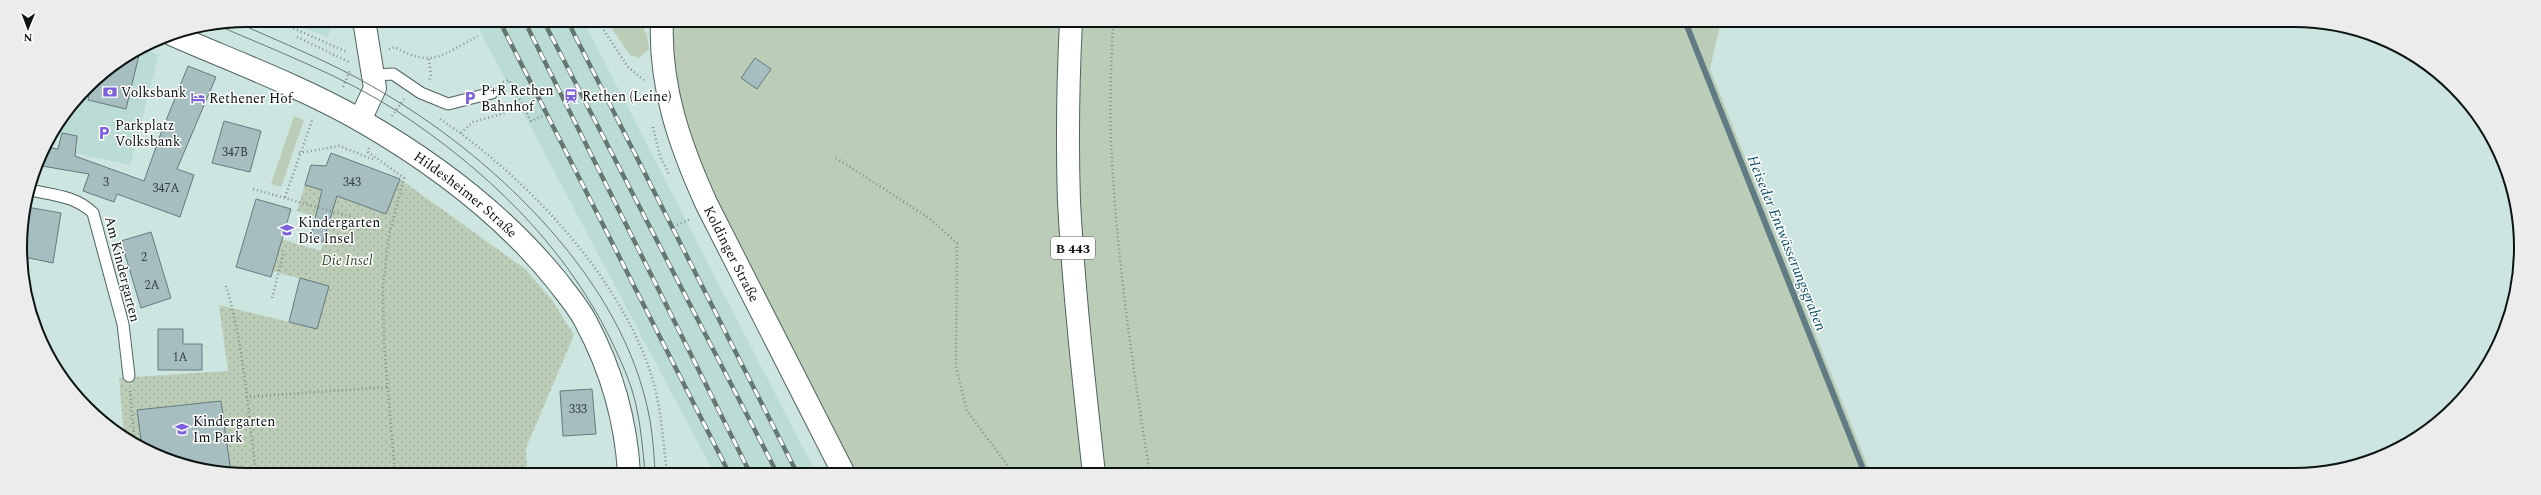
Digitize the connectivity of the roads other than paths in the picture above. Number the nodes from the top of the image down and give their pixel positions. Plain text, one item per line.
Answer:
1 (363, 27) edge
2 (662, 27) edge
3 (1071, 27) edge
4 (179, 38) edge
5 (374, 75) junction
6 (497, 90) road end
7 (360, 120) junction
8 (35, 191) edge
9 (129, 376) road end
10 (628, 468) edge
11 (841, 468) edge
12 (1093, 468) edge

1 - 5 street
2 - 11 street, Koldinger Straße
3 - 12 street, B 443
4 - 7 street, Hildesheimer Straße
5 - 6 lane
5 - 7 street
7 - 10 street, Hildesheimer Straße
8 - 9 lane, Am Kindergarten

